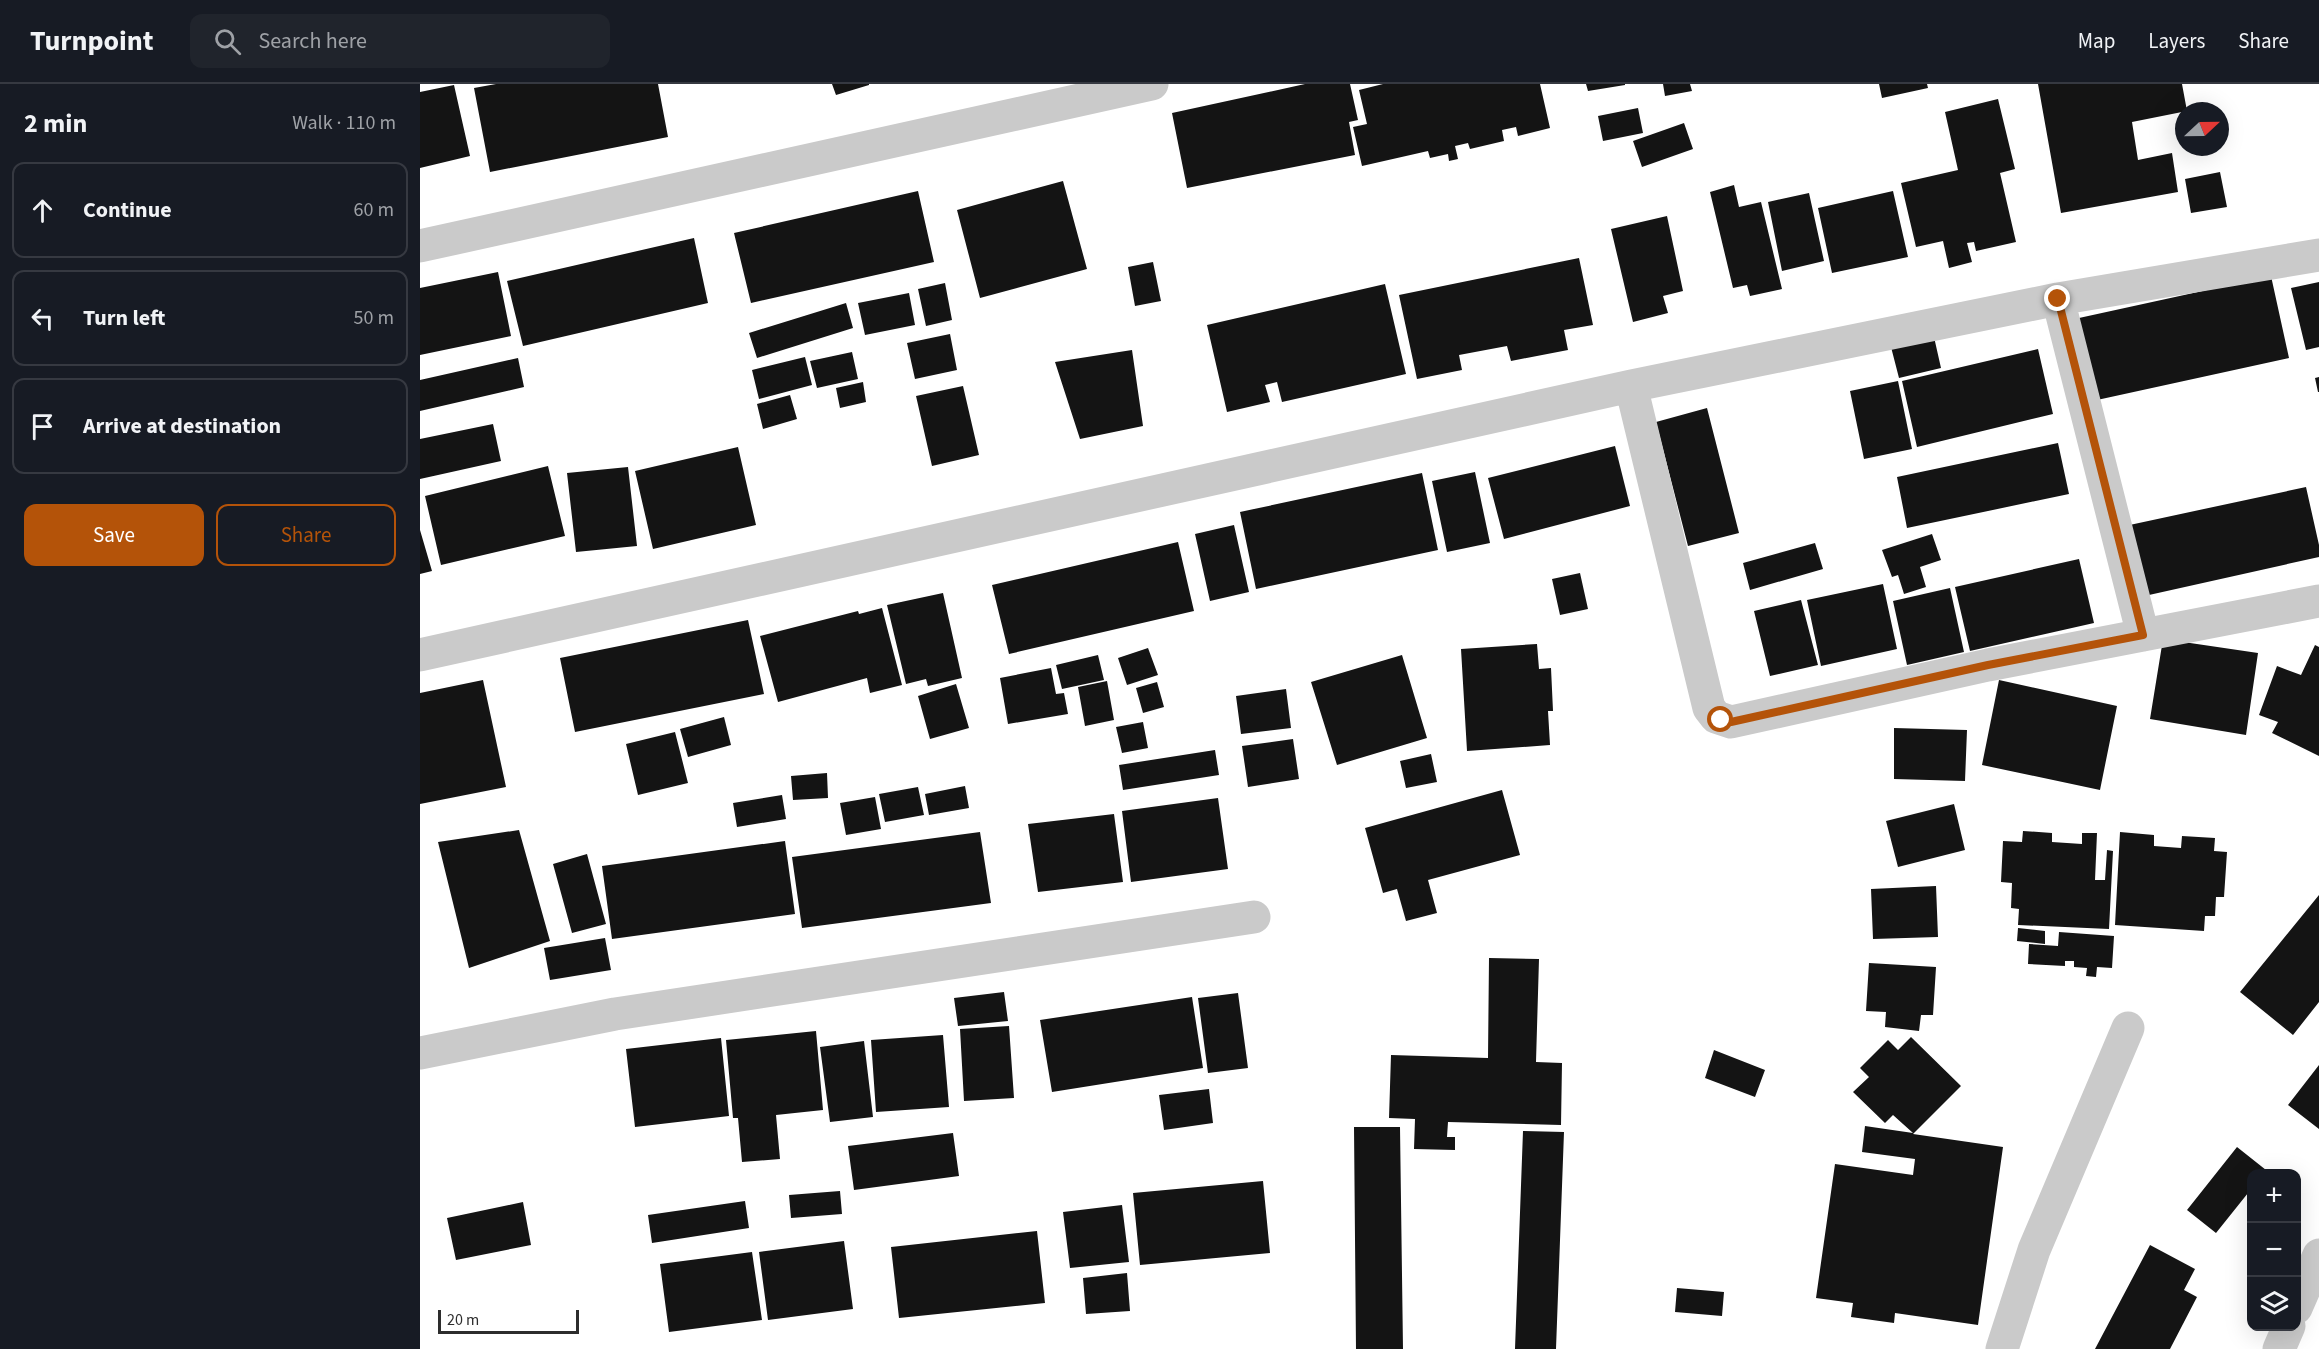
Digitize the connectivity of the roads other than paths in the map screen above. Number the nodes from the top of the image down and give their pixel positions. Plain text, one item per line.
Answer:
1 (1152, 84) edge
2 (420, 246) edge
3 (2319, 255) edge
4 (2058, 299) junction
5 (1631, 386) junction
6 (2319, 601) edge
7 (2143, 635) junction
8 (420, 655) edge
9 (1254, 917) dead end
10 (2128, 1028) dead end
11 (420, 1053) edge
12 (2319, 1256) edge
13 (2301, 1297) edge
14 (2287, 1331) edge
15 (2002, 1349) edge
16 (2279, 1349) edge

1 - 2 street
3 - 4 street
4 - 5 street
4 - 7 street
5 - 7 street
5 - 8 street
6 - 7 street
9 - 11 street
10 - 15 street
12 - 13 street
14 - 16 street

